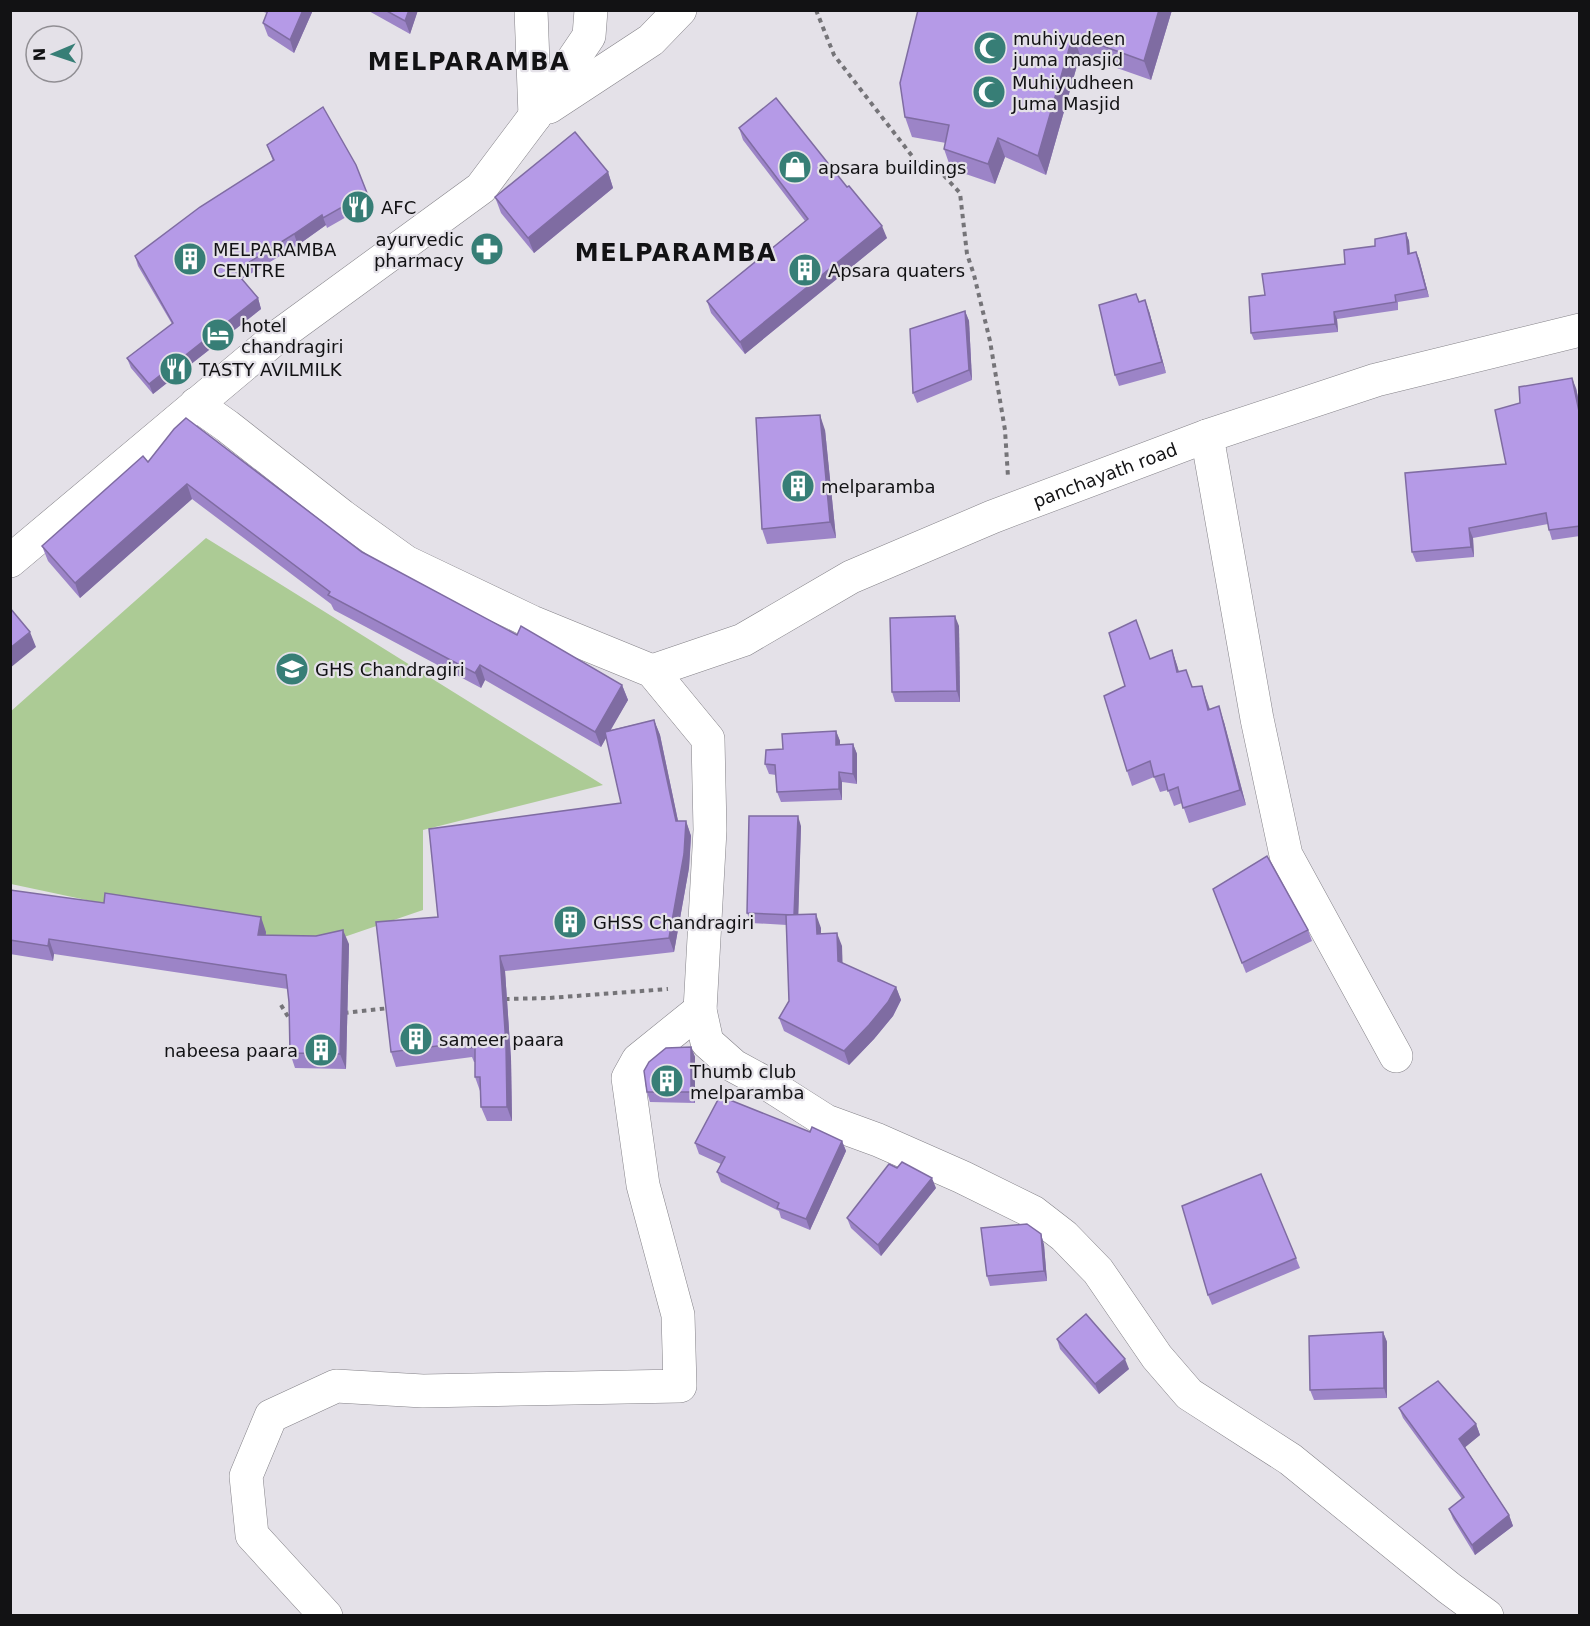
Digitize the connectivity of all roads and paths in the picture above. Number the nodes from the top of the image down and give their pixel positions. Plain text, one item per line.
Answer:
1 (531, 10) edge
2 (591, 10) edge
3 (680, 10) edge
4 (816, 10) edge
5 (535, 116) junction
6 (1580, 330) edge
7 (196, 404) junction
8 (1207, 436) junction
9 (1010, 510) junction
10 (10, 561) edge
11 (652, 671) junction
12 (503, 999) edge
13 (689, 999) junction
14 (281, 1005) dead end
15 (391, 1008) edge
16 (336, 1014) edge
17 (298, 1018) edge
18 (1396, 1056) dead end
19 (326, 1616) edge
20 (1487, 1616) edge

1 - 5 street
2 - 5 street
3 - 5 street
4 - 9 path
5 - 7 street
6 - 8 street, panchayath road
7 - 10 street
7 - 11 street
8 - 9 street, panchayath road
8 - 18 street
9 - 11 street, panchayath road
11 - 13 street
12 - 13 path
13 - 19 street
13 - 20 street
14 - 17 path
15 - 16 path

